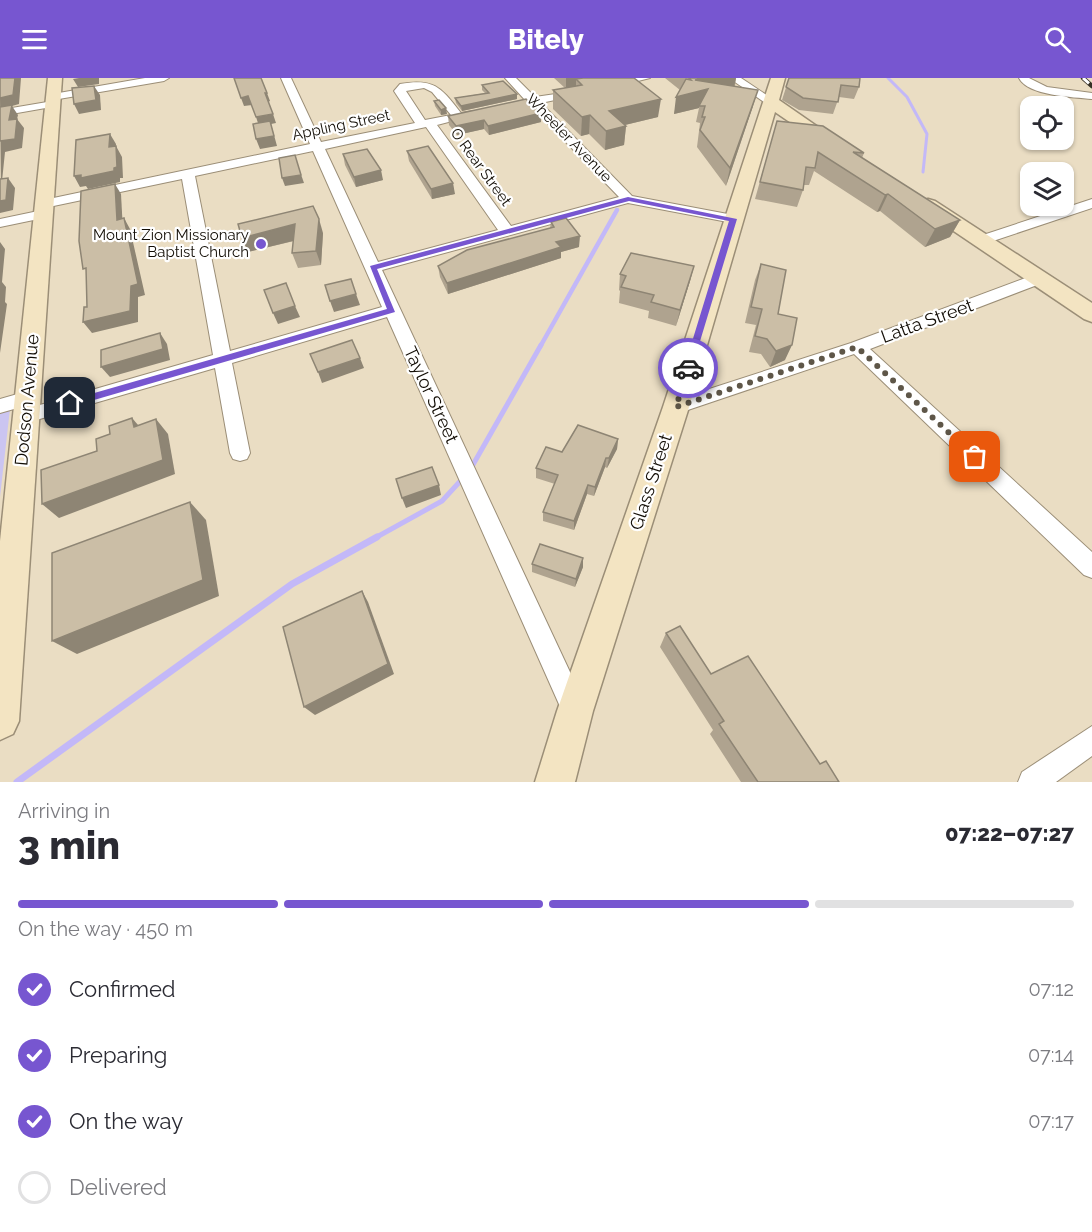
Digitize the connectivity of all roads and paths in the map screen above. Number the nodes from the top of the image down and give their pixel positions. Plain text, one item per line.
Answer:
1 (164, 78) edge
2 (286, 78) edge
3 (510, 78) edge
4 (645, 78) edge
5 (734, 78) edge
6 (1024, 78) edge
7 (775, 90) edge
8 (53, 93) edge
9 (1092, 96) edge
10 (533, 101) junction
11 (0, 113) edge
12 (458, 117) junction
13 (425, 124) junction
14 (790, 129) edge
15 (816, 132) junction
16 (318, 147) junction
17 (855, 158) edge
18 (188, 174) junction
19 (913, 196) edge
20 (628, 199) junction
21 (1092, 203) edge
22 (44, 209) junction
23 (733, 219) junction
24 (0, 223) edge
25 (506, 230) junction
26 (982, 240) junction
27 (373, 268) junction
28 (1039, 278) junction
29 (392, 310) junction
30 (1092, 314) edge
31 (857, 347) junction
32 (223, 359) junction
33 (0, 406) edge
34 (27, 407) junction
35 (676, 407) junction
36 (240, 453) dead end
37 (1092, 567) edge
38 (575, 711) junction
39 (0, 721) edge
40 (1092, 741) edge
41 (1044, 779) edge
42 (555, 782) edge

1 - 8 street
2 - 16 street, Taylor Street
3 - 10 street, Wheeler Avenue
4 - 10 street, Appling Street
5 - 7 street
6 - 9 street
7 - 15 street
7 - 23 street, Glass Street
8 - 11 street
8 - 22 street, Dodson Avenue
10 - 12 street, Appling Street
10 - 20 street, Wheeler Avenue
12 - 13 street, Appling Street
12 - 13 street, O Rear Street
13 - 16 street, Appling Street
13 - 25 street, O Rear Street
14 - 15 street
15 - 17 street
16 - 18 street, Appling Street
16 - 27 street, Taylor Street
18 - 22 street, Appling Street
18 - 32 street
19 - 26 street
20 - 23 street
20 - 25 street
21 - 26 street
22 - 24 street, Appling Street
22 - 34 street, Dodson Avenue
23 - 35 street, Glass Street
25 - 27 street
26 - 28 street
27 - 29 street, Taylor Street
28 - 30 street
28 - 31 street, Latta Street
29 - 32 street
29 - 38 street, Taylor Street
31 - 35 street, Latta Street
31 - 37 street
32 - 34 street
32 - 36 street
33 - 34 street
34 - 39 street, Dodson Avenue
35 - 38 street, Glass Street
38 - 42 street, Glass Street
40 - 41 street

